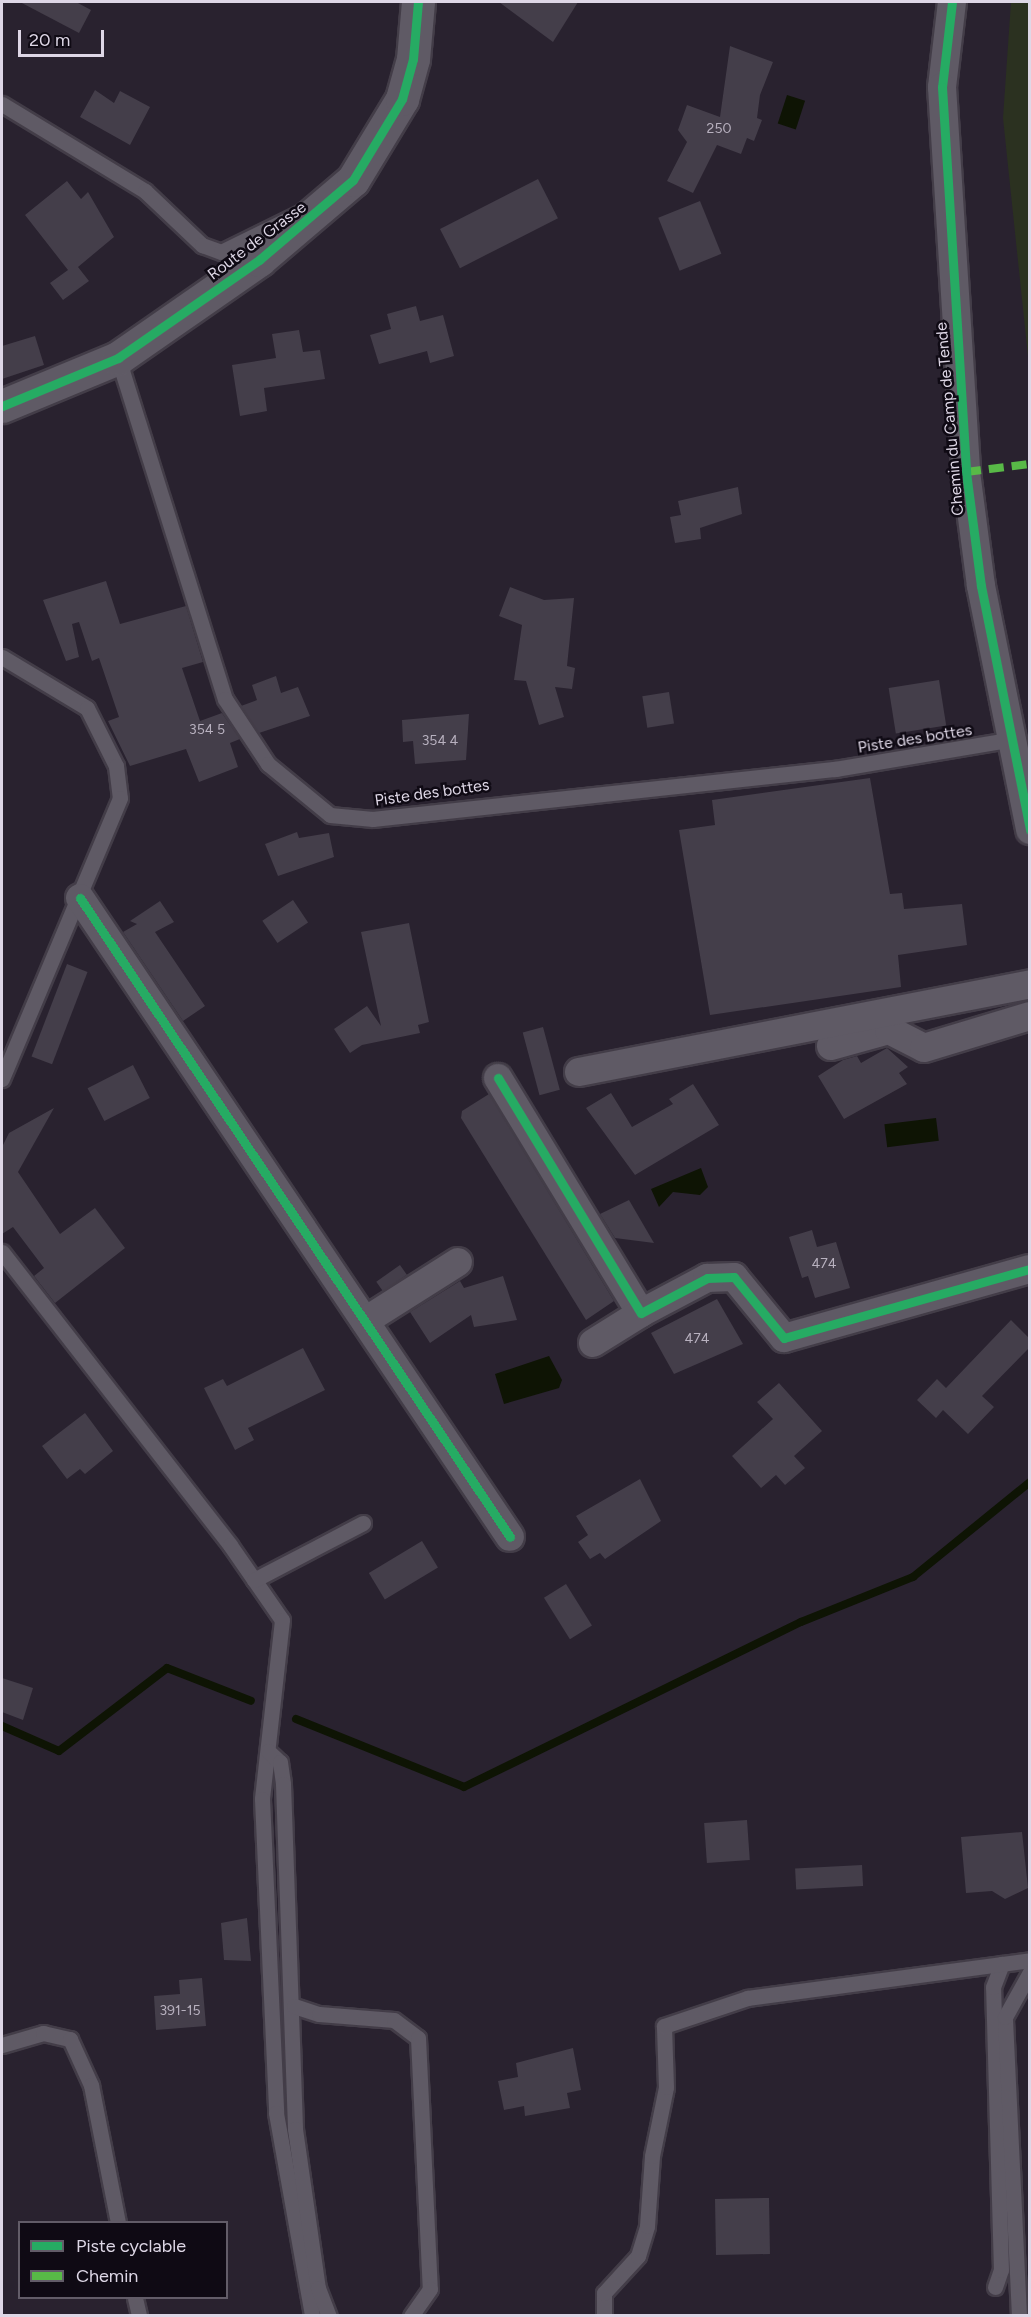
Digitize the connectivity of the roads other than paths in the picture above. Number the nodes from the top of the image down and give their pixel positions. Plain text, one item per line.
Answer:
1 (417, 2) edge
2 (952, 2) edge
3 (2, 104) edge
4 (316, 215) junction
5 (118, 358) junction
6 (2, 406) edge
7 (2, 657) edge
8 (1016, 739) junction
9 (1029, 830) edge
10 (80, 898) junction
11 (1029, 984) edge
12 (1029, 1016) edge
13 (831, 1046) dead end
14 (579, 1072) dead end
15 (498, 1078) dead end
16 (2, 1079) edge
17 (2, 1252) edge
18 (458, 1262) dead end
19 (1029, 1269) edge
20 (641, 1313) junction
21 (365, 1322) junction
22 (593, 1343) dead end
23 (363, 1523) dead end
24 (510, 1537) dead end
25 (254, 1580) junction
26 (268, 1751) junction
27 (1029, 1960) edge
28 (1002, 1964) junction
29 (1029, 1972) edge
30 (294, 2006) junction
31 (2, 2044) edge
32 (118, 2221) edge
33 (995, 2287) dead end
34 (135, 2299) edge
35 (139, 2316) edge
36 (312, 2316) edge
37 (329, 2316) edge
38 (411, 2316) edge
39 (604, 2316) edge
40 (1019, 2316) edge

1 - 4 street, Route de Grasse
2 - 8 street, Chemin du Camp de Tende
3 - 4 lane
4 - 5 street, Route de Grasse
5 - 6 street, Route de Grasse
5 - 8 lane, Piste des bottes
7 - 10 lane
8 - 9 street, Chemin du Camp de Tende
10 - 16 lane
10 - 21 street
11 - 14 street
12 - 13 street
15 - 20 street
17 - 25 lane
18 - 21 street
19 - 20 street
20 - 22 street
21 - 24 street
23 - 25 lane
25 - 26 lane
26 - 30 lane
26 - 36 lane
27 - 28 lane
28 - 33 lane
28 - 39 lane
29 - 40 lane
30 - 37 lane
30 - 38 lane
31 - 32 lane
34 - 35 lane

